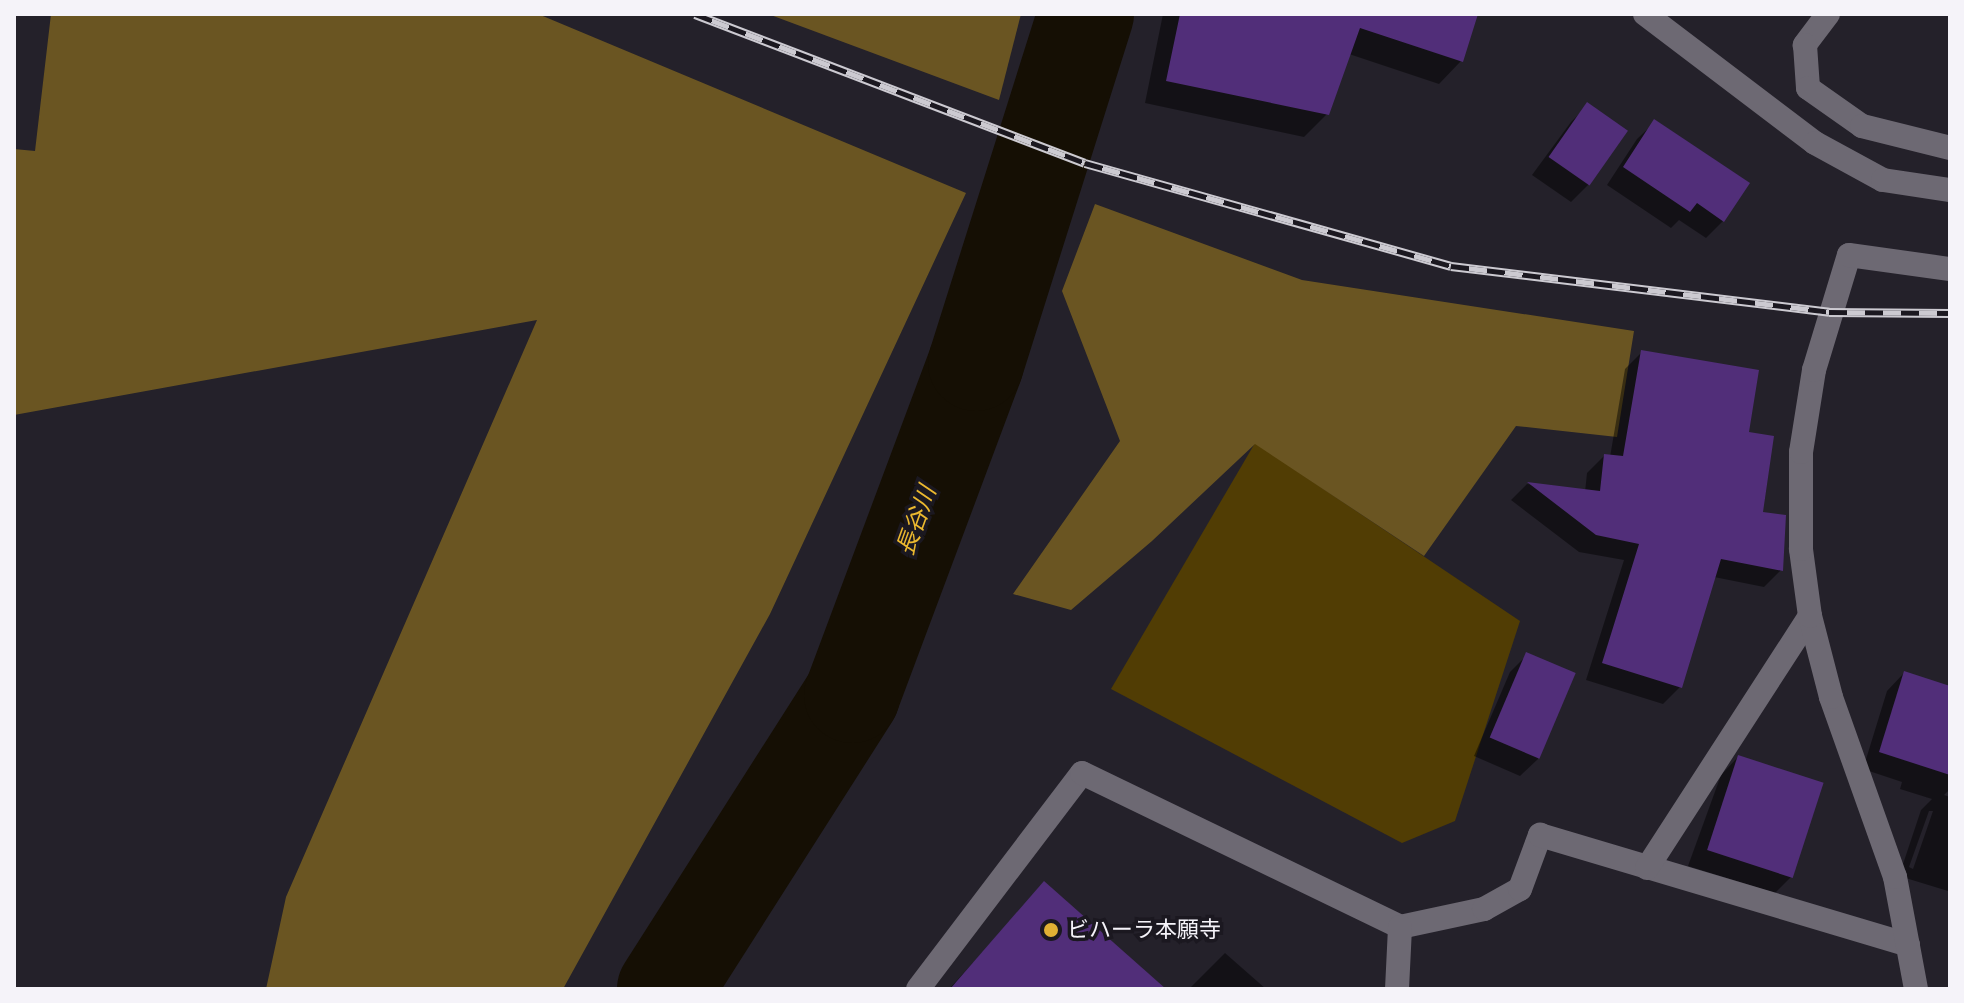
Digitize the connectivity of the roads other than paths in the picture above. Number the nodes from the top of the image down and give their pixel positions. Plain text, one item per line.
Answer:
1 (1645, 14) edge
2 (1828, 14) edge
3 (1950, 148) edge
4 (1950, 190) edge
5 (1950, 269) edge
6 (1810, 616) junction
7 (1647, 868) junction
8 (1400, 927) junction
9 (1908, 945) junction
10 (918, 989) edge
11 (1397, 989) edge
12 (1916, 989) edge

1 - 4 street
2 - 3 street
5 - 6 street
6 - 7 street
6 - 9 street
7 - 8 street
7 - 9 street
8 - 10 street
8 - 11 street
9 - 12 street

